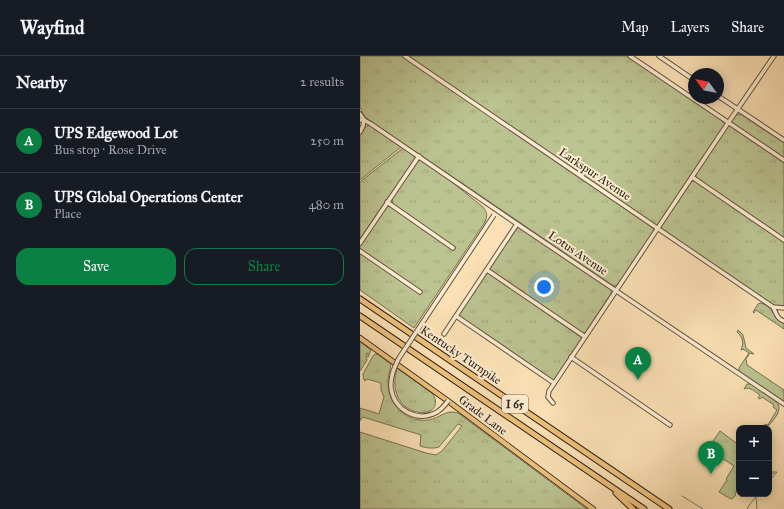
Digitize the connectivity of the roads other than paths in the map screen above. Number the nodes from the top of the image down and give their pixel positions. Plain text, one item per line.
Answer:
1 (405, 56) edge
2 (630, 56) edge
3 (659, 56) edge
4 (767, 56) edge
5 (773, 57) edge
6 (688, 76) edge
7 (724, 100) edge
8 (738, 109) junction
9 (360, 114) edge
10 (362, 120) edge
11 (728, 122) junction
12 (360, 132) edge
13 (784, 139) edge
14 (419, 156) junction
15 (784, 160) edge
16 (692, 177) junction
17 (387, 202) junction
18 (497, 210) junction
19 (518, 224) junction
20 (657, 228) junction
21 (784, 240) edge
22 (360, 243) edge
23 (453, 248) dead end
24 (360, 251) edge
25 (487, 270) junction
26 (616, 290) junction
27 (420, 292) dead end
28 (360, 299) edge
29 (773, 307) junction
30 (784, 308) edge
31 (360, 316) edge
32 (456, 316) junction
33 (784, 321) edge
34 (444, 334) dead end
35 (584, 336) junction
36 (360, 338) edge
37 (571, 357) junction
38 (554, 383) junction
39 (448, 401) junction
40 (553, 403) dead end
41 (784, 404) edge
42 (670, 425) dead end
43 (603, 482) junction
44 (593, 509) edge
45 (633, 509) edge
46 (644, 509) edge
47 (669, 509) edge

1 - 20 street, Larkspur Avenue
2 - 11 street
3 - 6 street
4 - 5 street
5 - 8 street
7 - 8 street
8 - 11 street
8 - 13 street
9 - 10 street
10 - 12 street
10 - 14 street, Lotus Avenue
11 - 15 street
11 - 16 street
14 - 17 street
14 - 18 street, Lotus Avenue
16 - 20 street
16 - 21 street
17 - 22 street
17 - 23 street
18 - 19 street, Lotus Avenue
18 - 39 street, bridge
19 - 25 street
19 - 26 street, Lotus Avenue
20 - 26 street
20 - 29 street, Larkspur Avenue
24 - 27 street
25 - 32 street
25 - 35 street
26 - 35 street
26 - 41 street, Lotus Avenue
28 - 47 highway, Kentucky Turnpike / I 65
29 - 30 street, Larkspur Avenue
29 - 33 street, Larkspur Avenue
31 - 43 highway, I 65
32 - 34 street
32 - 38 street
35 - 37 street
36 - 39 main road, Grade Lane
37 - 38 street
37 - 42 street
38 - 40 street
39 - 44 main road, Grade Lane
43 - 45 highway
43 - 46 highway, I 65

